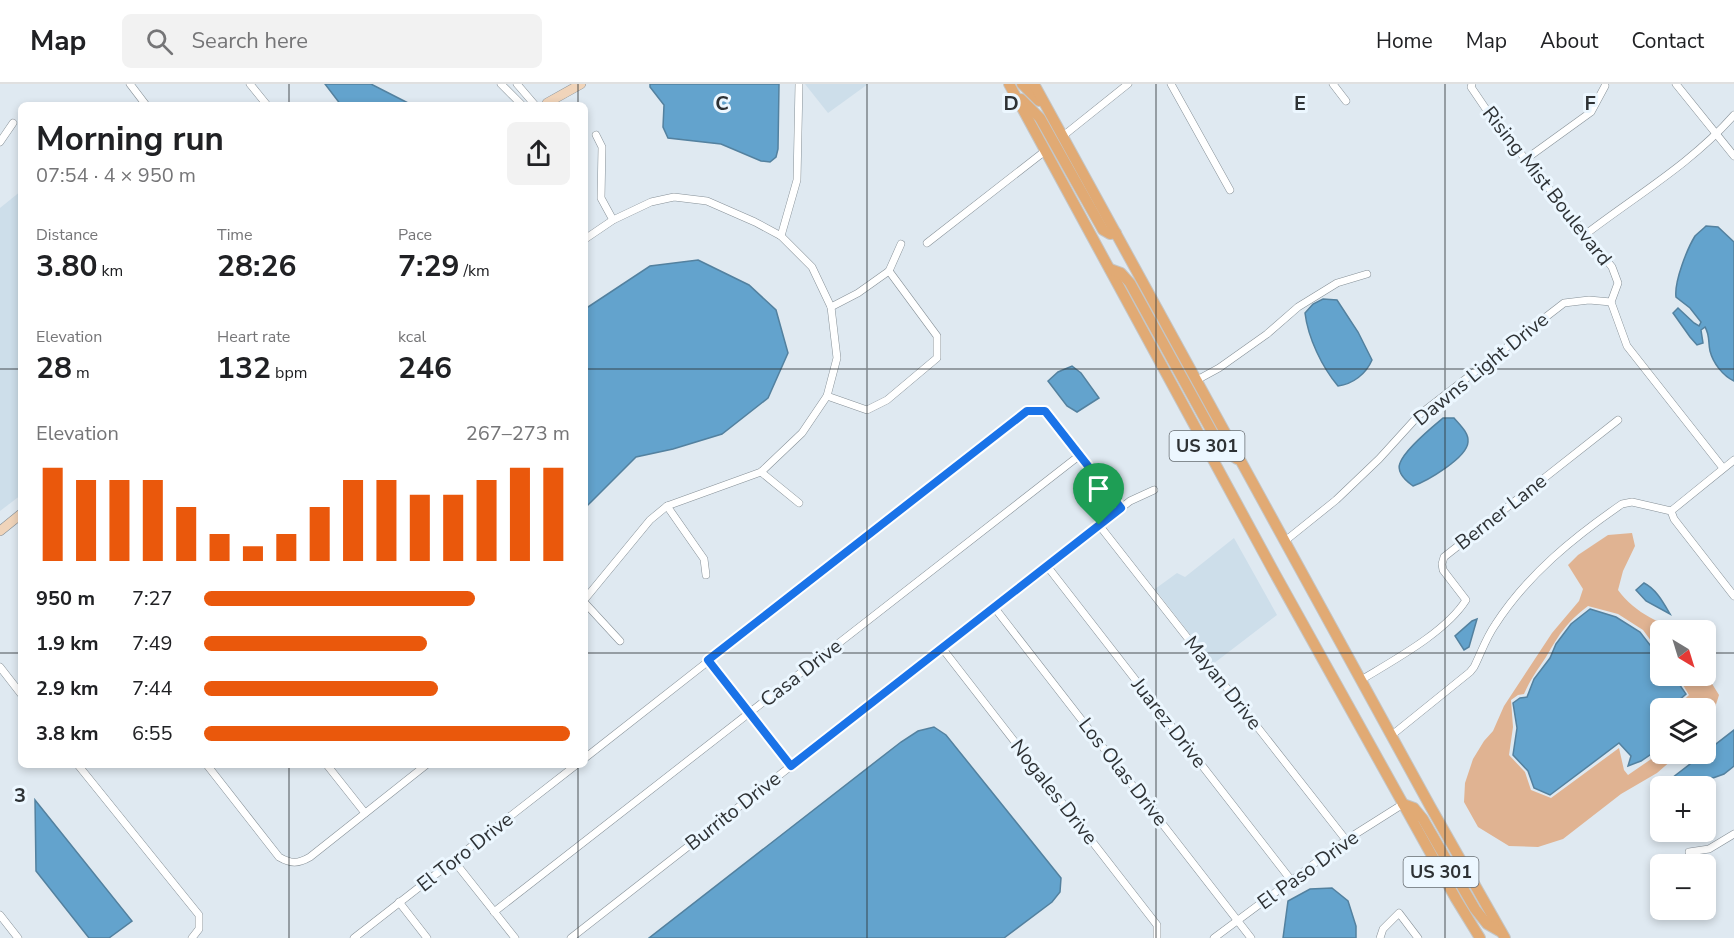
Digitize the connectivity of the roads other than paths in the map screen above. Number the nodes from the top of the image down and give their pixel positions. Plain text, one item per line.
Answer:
1 (130, 84) edge
2 (250, 84) edge
3 (501, 84) edge
4 (517, 84) edge
5 (570, 84) edge
6 (581, 84) edge
7 (799, 84) edge
8 (1022, 84) edge
9 (1034, 84) edge
10 (1128, 84) edge
11 (1171, 84) edge
12 (1333, 84) edge
13 (1472, 84) edge
14 (1677, 84) edge
15 (1010, 86) edge
16 (1605, 86) dead end
17 (1346, 101) dead end
18 (144, 102) edge
19 (265, 102) edge
20 (519, 102) edge
21 (532, 102) edge
22 (548, 102) edge
23 (550, 102) edge
24 (1046, 108) junction
25 (1734, 115) edge
26 (13, 123) dead end
27 (1717, 134) junction
28 (596, 135) dead end
29 (1063, 136) junction
30 (0, 142) edge
31 (1045, 151) junction
32 (1734, 156) edge
33 (1526, 159) junction
34 (1230, 190) dead end
35 (613, 220) junction
36 (1116, 233) junction
37 (1586, 234) junction
38 (781, 236) junction
39 (588, 238) edge
40 (927, 243) dead end
41 (901, 244) dead end
42 (1110, 269) junction
43 (889, 271) junction
44 (1367, 274) dead end
45 (1611, 302) junction
46 (831, 307) junction
47 (1197, 380) junction
48 (827, 396) junction
49 (1618, 420) dead end
50 (1080, 455) junction
51 (1734, 460) edge
52 (1240, 461) junction
53 (1723, 468) junction
54 (761, 472) junction
55 (1154, 490) dead end
56 (799, 503) dead end
57 (667, 506) junction
58 (1121, 508) junction
59 (1671, 511) junction
60 (18, 516) edge
61 (1099, 525) junction
62 (0, 531) edge
63 (1285, 541) junction
64 (1047, 566) junction
65 (706, 575) dead end
66 (1734, 596) edge
67 (588, 597) edge
68 (588, 604) edge
69 (994, 607) junction
70 (620, 641) dead end
71 (942, 648) junction
72 (708, 660) junction
73 (0, 667) edge
74 (1361, 680) junction
75 (18, 689) edge
76 (750, 713) junction
77 (1392, 735) junction
78 (588, 756) edge
79 (791, 766) junction
80 (80, 768) edge
81 (209, 768) edge
82 (329, 768) edge
83 (422, 768) edge
84 (572, 768) edge
85 (1403, 804) junction
86 (365, 813) junction
87 (1734, 834) edge
88 (1346, 840) junction
89 (1689, 852) dead end
90 (454, 861) junction
91 (1291, 880) junction
92 (399, 902) junction
93 (494, 912) junction
94 (0, 915) edge
95 (1238, 921) junction
96 (1504, 936) edge
97 (18, 938) edge
98 (192, 938) edge
99 (354, 938) edge
100 (427, 938) edge
101 (514, 938) edge
102 (571, 938) edge
103 (1157, 938) edge
104 (1214, 938) edge
105 (1251, 938) edge
106 (1380, 938) edge
107 (1418, 938) edge
108 (1480, 938) edge

1 - 18 street
2 - 19 street
3 - 20 street
4 - 21 street
5 - 22 street
6 - 23 street
7 - 38 street
8 - 24 main road
9 - 24 main road, US 301
10 - 29 street
11 - 34 street
12 - 17 street
13 - 33 street, Rising Mist Boulevard
14 - 27 street
15 - 31 main road, US 301
15 - 36 main road
16 - 33 street
24 - 29 main road, US 301
25 - 27 street
26 - 30 street
27 - 32 street
27 - 37 street
28 - 35 street
29 - 36 main road, US 301
31 - 40 street
31 - 42 main road, US 301
33 - 37 street, Rising Mist Boulevard
35 - 38 street
35 - 39 street
36 - 47 main road, US 301
37 - 45 street, Rising Mist Boulevard
38 - 46 street
41 - 43 street
42 - 52 main road
42 - 85 main road, US 301
43 - 46 street
43 - 48 street
44 - 47 street
45 - 53 street, Rising Mist Boulevard
45 - 63 street, Dawns Light Drive
46 - 48 street
47 - 52 main road, US 301
48 - 54 street
49 - 74 street, Berner Lane
50 - 58 street
50 - 72 street
50 - 76 street, Casa Drive
51 - 53 street
52 - 63 main road, US 301
53 - 59 street
54 - 56 street
54 - 57 street
55 - 58 street, Burrito Drive
57 - 65 street
57 - 67 street
58 - 61 street, Burrito Drive
59 - 66 street
59 - 77 street
60 - 62 street
61 - 64 street, Burrito Drive
61 - 88 street, Mayan Drive
63 - 74 main road, US 301
64 - 69 street, Burrito Drive
64 - 91 street, Juarez Drive
68 - 70 street
69 - 71 street, Burrito Drive
69 - 95 street, Los Olas Drive
71 - 79 street, Burrito Drive
71 - 103 street, Nogales Drive
72 - 76 street
72 - 78 street
73 - 75 street
74 - 77 main road, US 301
76 - 79 street
76 - 93 street, Casa Drive
77 - 96 main road, US 301
79 - 102 street, Burrito Drive
80 - 98 street
81 - 86 street
82 - 86 street
83 - 86 street
84 - 90 street, El Toro Drive
85 - 88 street, El Paso Drive
85 - 96 main road
85 - 108 main road, US 301
87 - 89 street
88 - 91 street, El Paso Drive
90 - 92 street, El Toro Drive
90 - 93 street
91 - 95 street, El Paso Drive
92 - 99 street, El Toro Drive
92 - 100 street
93 - 101 street
94 - 97 street
95 - 104 street, El Paso Drive
95 - 105 street, Los Olas Drive
106 - 107 street

